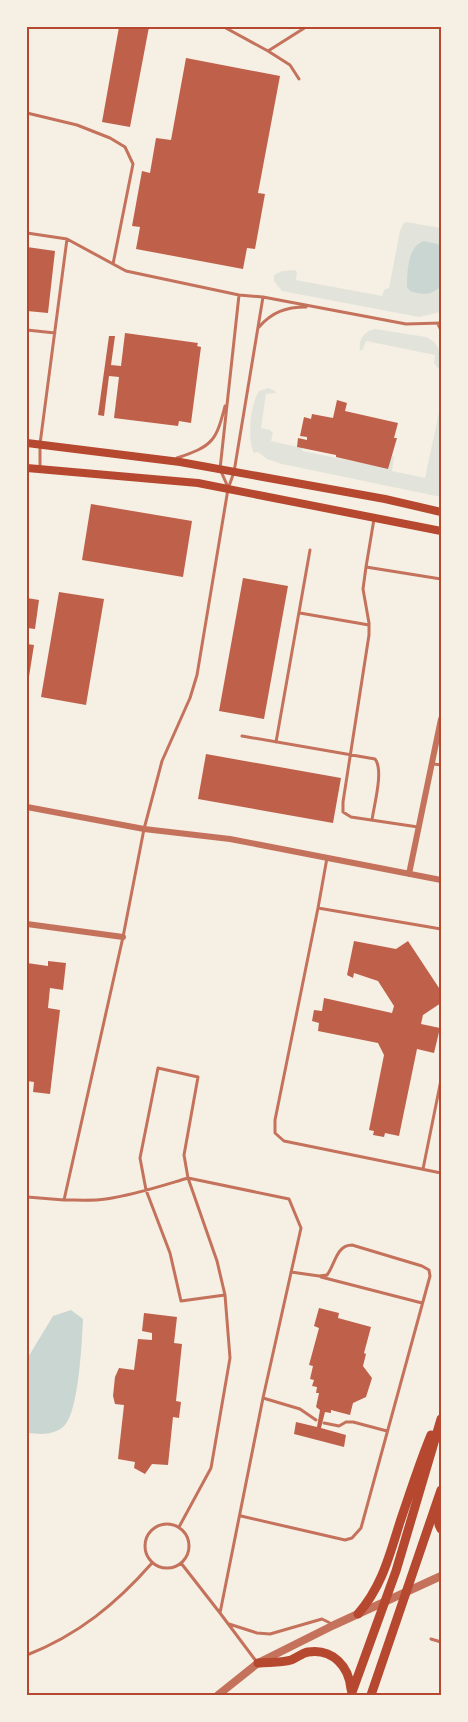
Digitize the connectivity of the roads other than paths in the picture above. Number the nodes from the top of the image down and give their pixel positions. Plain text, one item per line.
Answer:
1 (224, 27) edge
2 (306, 27) edge
3 (268, 51) junction
4 (299, 79) dead end
5 (27, 113) edge
6 (27, 233) edge
7 (67, 239) junction
8 (113, 264) junction
9 (239, 295) junction
10 (263, 297) junction
11 (314, 307) junction
12 (439, 324) edge
13 (258, 328) junction
14 (27, 330) edge
15 (441, 330) edge
16 (55, 333) junction
17 (228, 395) junction
18 (27, 443) edge
19 (40, 444) junction
20 (170, 461) junction
21 (27, 468) edge
22 (40, 469) junction
23 (220, 469) junction
24 (234, 472) junction
25 (228, 489) junction
26 (441, 512) edge
27 (375, 517) junction
28 (441, 531) edge
29 (310, 550) dead end
30 (366, 567) junction
31 (441, 579) edge
32 (299, 613) junction
33 (369, 625) junction
34 (441, 719) edge
35 (440, 734) edge
36 (242, 736) dead end
37 (276, 742) junction
38 (350, 754) junction
39 (432, 764) junction
40 (441, 765) edge
41 (27, 807) edge
42 (372, 820) junction
43 (419, 827) junction
44 (144, 829) junction
45 (327, 858) junction
46 (409, 874) junction
47 (441, 880) edge
48 (318, 908) junction
49 (27, 924) edge
50 (441, 929) edge
51 (123, 937) junction
52 (441, 1080) edge
53 (423, 1169) junction
54 (441, 1173) edge
55 (188, 1178) junction
56 (146, 1190) junction
57 (27, 1197) edge
58 (64, 1200) junction
59 (291, 1272) junction
60 (319, 1276) junction
61 (225, 1295) junction
62 (422, 1303) junction
63 (263, 1398) junction
64 (441, 1410) edge
65 (441, 1419) edge
66 (316, 1420) dead end
67 (324, 1422) dead end
68 (387, 1431) junction
69 (441, 1491) edge
70 (241, 1516) junction
71 (179, 1527) junction
72 (441, 1529) edge
73 (152, 1563) junction
74 (181, 1563) junction
75 (441, 1576) edge
76 (407, 1591) junction
77 (383, 1603) junction
78 (220, 1613) junction
79 (358, 1614) junction
80 (228, 1624) junction
81 (334, 1625) junction
82 (431, 1639) dead end
83 (441, 1642) edge
84 (27, 1655) edge
85 (258, 1663) junction
86 (351, 1694) edge
87 (218, 1695) edge
88 (371, 1695) edge

1 - 3 lane
2 - 3 lane
3 - 4 lane
5 - 8 lane
6 - 7 lane
7 - 8 lane
7 - 16 lane
8 - 9 lane
9 - 10 lane
9 - 17 lane
10 - 11 lane
10 - 13 lane
11 - 12 lane
11 - 13 lane
12 - 15 lane
13 - 24 lane
14 - 16 lane
16 - 19 lane
17 - 20 lane
17 - 23 lane
18 - 19 main road
19 - 20 main road
19 - 22 lane
20 - 23 main road
21 - 22 main road
22 - 25 main road
23 - 24 main road
23 - 25 lane
24 - 25 lane
24 - 26 main road
25 - 27 main road
25 - 44 lane
27 - 28 main road
27 - 30 lane
29 - 32 lane
30 - 31 lane
30 - 33 lane
32 - 33 lane
32 - 37 lane
33 - 38 lane
34 - 35 street
35 - 39 street
36 - 37 lane
37 - 38 lane
38 - 42 lane
38 - 42 lane
39 - 40 lane
39 - 43 street
41 - 44 street
42 - 43 lane
43 - 46 street
44 - 45 street
44 - 51 lane
45 - 46 street
45 - 48 lane
46 - 47 street
48 - 50 lane
48 - 53 lane
49 - 51 street
51 - 58 lane
52 - 53 lane
53 - 54 lane
55 - 56 lane
55 - 56 lane
55 - 59 lane
55 - 61 lane
56 - 58 lane
56 - 61 lane
57 - 58 lane
59 - 60 lane
59 - 63 lane
60 - 62 lane
60 - 62 lane
61 - 71 lane
62 - 68 lane
63 - 66 lane
63 - 70 lane
64 - 79 highway
65 - 77 highway
67 - 68 lane
68 - 70 lane
69 - 72 highway
69 - 76 highway
70 - 78 lane
71 - 73 lane
71 - 74 lane
73 - 74 lane
73 - 84 lane
74 - 78 lane
75 - 76 street
76 - 77 street
76 - 88 highway
77 - 79 street
77 - 86 highway
78 - 80 lane
79 - 81 street
80 - 81 lane
80 - 85 lane
81 - 85 street
82 - 83 lane
85 - 86 highway
85 - 87 street

